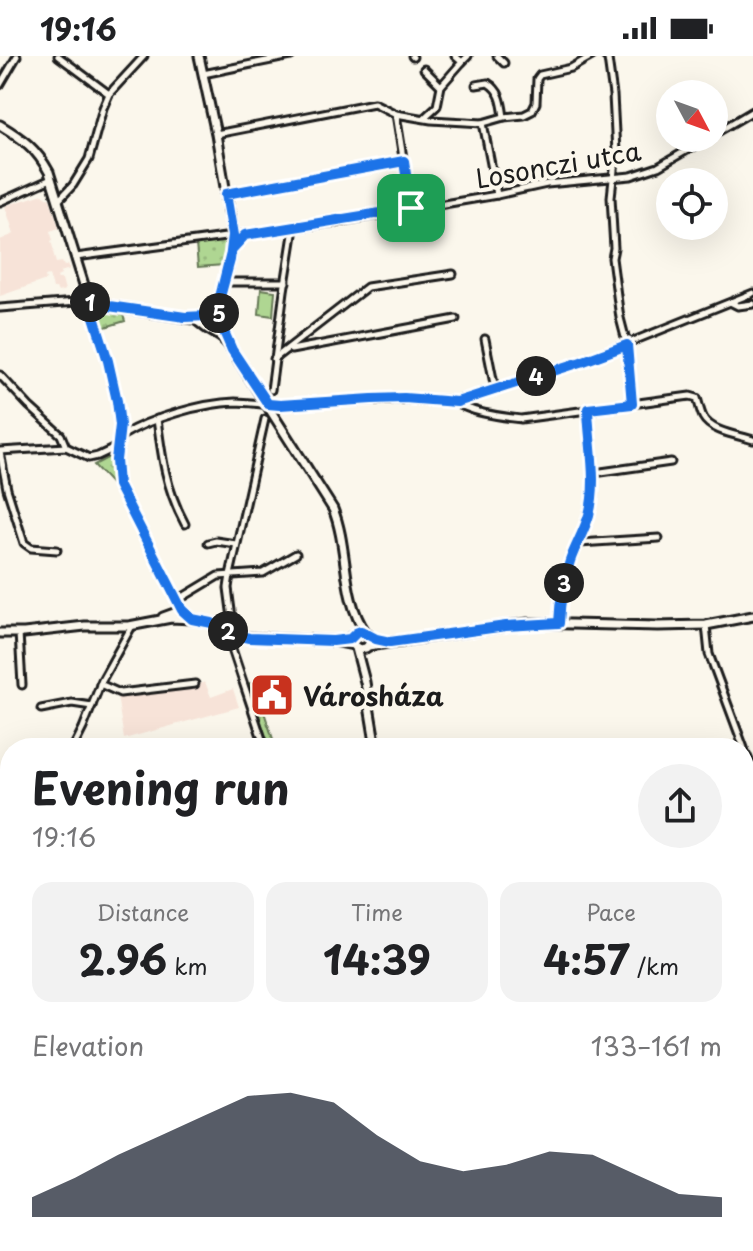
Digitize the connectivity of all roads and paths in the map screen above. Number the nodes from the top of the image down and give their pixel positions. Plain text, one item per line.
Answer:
1 (17, 56) edge
2 (58, 56) edge
3 (144, 56) edge
4 (199, 56) edge
5 (291, 56) edge
6 (455, 56) edge
7 (468, 56) edge
8 (497, 56) edge
9 (592, 56) edge
10 (610, 57) edge
11 (462, 62) junction
12 (504, 63) dead end
13 (424, 69) dead end
14 (203, 74) junction
15 (0, 85) edge
16 (476, 85) dead end
17 (441, 86) junction
18 (109, 94) junction
19 (753, 111) edge
20 (396, 114) junction
21 (504, 117) junction
22 (423, 119) junction
23 (483, 123) junction
24 (0, 125) edge
25 (728, 126) edge
26 (216, 134) junction
27 (684, 152) edge
28 (404, 161) junction
29 (51, 179) junction
30 (614, 179) junction
31 (226, 194) junction
32 (497, 195) junction
33 (59, 200) junction
34 (0, 202) edge
35 (411, 208) junction
36 (294, 228) junction
37 (245, 235) junction
38 (230, 236) junction
39 (232, 249) junction
40 (76, 257) junction
41 (453, 274) dead end
42 (224, 282) junction
43 (286, 282) junction
44 (753, 293) edge
45 (89, 301) junction
46 (732, 303) junction
47 (753, 304) edge
48 (0, 308) edge
49 (209, 316) junction
50 (456, 319) dead end
51 (218, 330) junction
52 (485, 339) dead end
53 (627, 345) junction
54 (287, 351) junction
55 (274, 359) junction
56 (0, 375) edge
57 (495, 389) junction
58 (271, 390) dead end
59 (457, 402) junction
60 (268, 404) junction
61 (632, 404) junction
62 (588, 409) junction
63 (157, 419) junction
64 (265, 419) dead end
65 (118, 436) junction
66 (753, 440) edge
67 (66, 447) junction
68 (117, 447) junction
69 (0, 451) edge
70 (671, 462) dead end
71 (594, 473) junction
72 (185, 524) dead end
73 (659, 538) dead end
74 (208, 543) dead end
75 (579, 543) junction
76 (236, 544) junction
77 (57, 550) dead end
78 (296, 554) dead end
79 (230, 575) junction
80 (350, 589) junction
81 (178, 600) junction
82 (182, 610) junction
83 (753, 616) edge
84 (232, 618) dead end
85 (192, 619) junction
86 (155, 620) junction
87 (559, 623) junction
88 (706, 625) junction
89 (132, 626) junction
90 (0, 633) edge
91 (19, 633) junction
92 (234, 633) junction
93 (354, 641) junction
94 (367, 641) junction
95 (365, 682) junction
96 (100, 684) junction
97 (195, 684) dead end
98 (22, 685) dead end
99 (92, 706) junction
100 (41, 709) dead end
101 (78, 738) edge
102 (262, 738) edge
103 (374, 738) edge
104 (740, 738) edge

1 - 15 street
2 - 18 street
3 - 18 street
4 - 14 street
5 - 14 street
6 - 11 street
7 - 11 street
8 - 12 street
9 - 21 street
10 - 30 street
11 - 17 street
13 - 17 street
14 - 26 street
16 - 21 street
17 - 22 street
18 - 33 street
19 - 25 street
20 - 22 street
20 - 26 street
20 - 28 street
21 - 23 street
22 - 23 street
23 - 32 street
24 - 29 street
26 - 31 street
27 - 30 street, Losonczi utca
28 - 31 street
28 - 35 street
29 - 33 street
29 - 34 street
30 - 32 street, Losonczi utca
30 - 53 street
31 - 38 street
32 - 35 street, Losonczi utca
33 - 40 street
35 - 36 street, Losonczi utca
36 - 37 street, Losonczi utca
36 - 43 street
37 - 38 street, Losonczi utca
37 - 39 street
38 - 39 street
38 - 40 street, Losonczi utca
39 - 42 street
40 - 45 street
41 - 54 street
42 - 43 street
42 - 49 street
43 - 55 street
44 - 46 street
45 - 48 street
45 - 49 street
45 - 65 street
46 - 47 street
46 - 53 street
49 - 51 street
49 - 51 street
50 - 54 street
51 - 60 street
52 - 57 street
53 - 57 street
53 - 61 street
54 - 55 street
55 - 58 street
56 - 67 street
57 - 59 street
59 - 60 street
59 - 62 street
60 - 63 street
60 - 80 street
61 - 62 street
61 - 66 street
62 - 71 street
63 - 65 street
63 - 72 street
64 - 76 street
65 - 68 street
67 - 68 street
67 - 69 street
68 - 81 street
69 - 77 street
70 - 71 street
71 - 75 street
73 - 75 street
74 - 76 street
75 - 87 street
76 - 79 street
78 - 79 street
79 - 81 street
79 - 84 street
80 - 93 street
80 - 94 street
81 - 82 street
82 - 85 street
82 - 86 street
83 - 88 street
85 - 86 street
85 - 92 street
86 - 89 street
87 - 88 street
87 - 94 street
88 - 104 street
89 - 91 street
89 - 96 street
90 - 91 street
91 - 98 street
92 - 93 street
92 - 102 street
93 - 94 street
93 - 94 street
93 - 95 street
94 - 95 street
95 - 103 street
96 - 97 street
96 - 99 street
99 - 100 street
99 - 101 street

